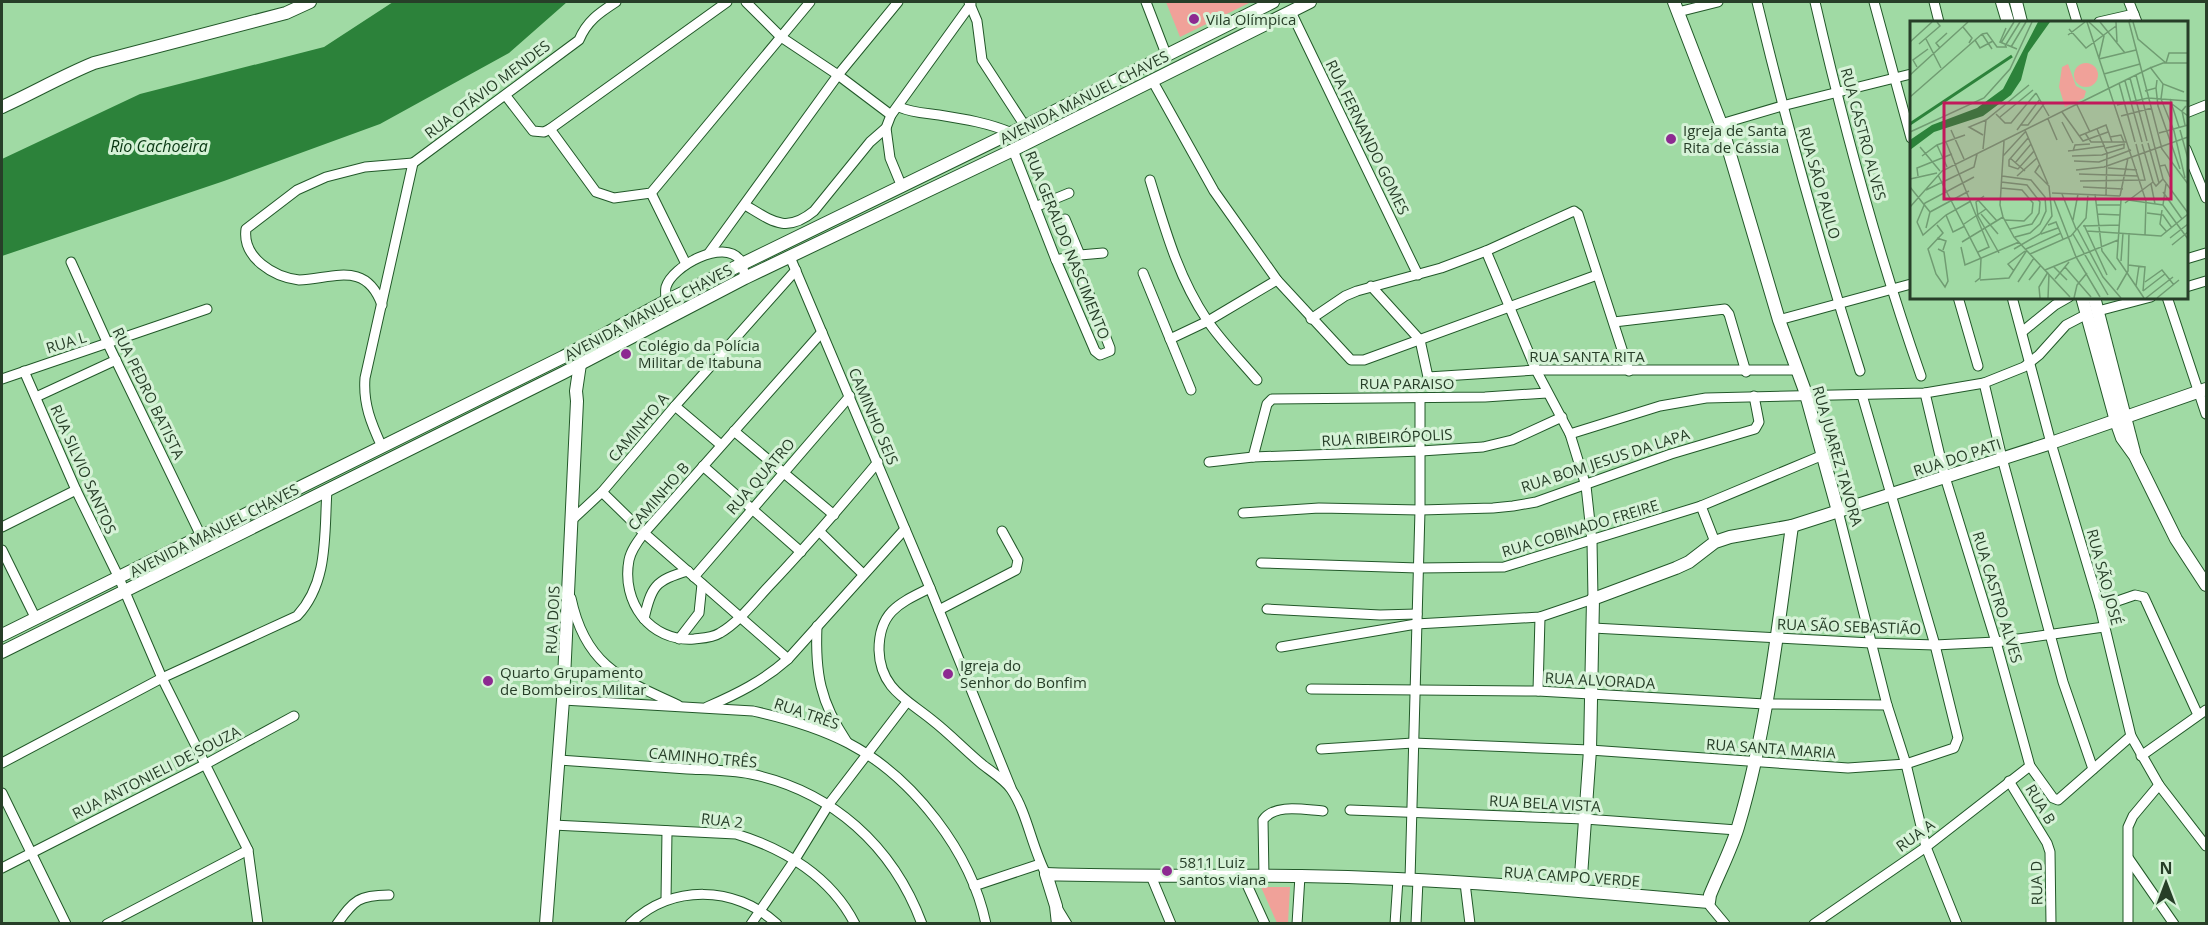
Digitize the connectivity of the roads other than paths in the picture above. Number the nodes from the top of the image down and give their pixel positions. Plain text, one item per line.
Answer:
1 (309, 2) edge
2 (616, 2) edge
3 (727, 2) edge
4 (746, 2) edge
5 (810, 2) edge
6 (898, 2) edge
7 (1146, 2) edge
8 (1273, 2) edge
9 (1310, 2) edge
10 (1718, 2) edge
11 (1757, 2) edge
12 (1815, 2) edge
13 (1874, 2) edge
14 (1934, 2) edge
15 (2002, 2) edge
16 (2016, 2) edge
17 (2071, 2) edge
18 (2129, 2) edge
19 (970, 3) edge
20 (1676, 7) edge
21 (1291, 12) junction
22 (2136, 18) edge
23 (1939, 21) edge
24 (2008, 21) edge
25 (2021, 21) edge
26 (2077, 21) edge
27 (2108, 21) edge
28 (781, 37) junction
29 (1166, 54) junction
30 (1910, 74) edge
31 (838, 75) junction
32 (1894, 79) junction
33 (1152, 80) junction
34 (1836, 94) junction
35 (506, 96) junction
36 (2206, 105) edge
37 (1782, 106) junction
38 (2, 107) edge
39 (899, 107) junction
40 (2187, 113) edge
41 (891, 116) junction
42 (1721, 124) junction
43 (1025, 126) junction
44 (886, 128) junction
45 (550, 129) junction
46 (1012, 133) junction
47 (1910, 135) edge
48 (1013, 150) junction
49 (2187, 151) edge
50 (413, 163) junction
51 (1150, 180) dead end
52 (902, 187) junction
53 (651, 193) junction
54 (1070, 193) dead end
55 (2206, 198) edge
56 (745, 205) junction
57 (1035, 207) junction
58 (1065, 219) dead end
59 (1486, 251) junction
60 (709, 253) junction
61 (2206, 253) edge
62 (1103, 254) dead end
63 (1080, 255) junction
64 (790, 257) junction
65 (2187, 259) edge
66 (1056, 260) junction
67 (71, 262) dead end
68 (686, 264) junction
69 (742, 264) junction
70 (796, 270) junction
71 (1143, 273) dead end
72 (1598, 274) junction
73 (1418, 275) junction
74 (1082, 276) dead end
75 (745, 278) junction
76 (1277, 280) junction
77 (2206, 281) edge
78 (1910, 284) edge
79 (1371, 286) junction
80 (2187, 287) edge
81 (1891, 290) junction
82 (1958, 298) edge
83 (2012, 298) edge
84 (2067, 298) edge
85 (2142, 298) edge
86 (2167, 298) edge
87 (666, 301) junction
88 (1839, 303) junction
89 (2089, 304) edge
90 (382, 305) junction
91 (1509, 307) junction
92 (207, 309) dead end
93 (677, 314) junction
94 (1311, 319) junction
95 (1779, 320) junction
96 (1208, 321) junction
97 (1614, 322) junction
98 (822, 332) junction
99 (2022, 332) junction
100 (1170, 339) junction
101 (1420, 340) junction
102 (108, 344) junction
103 (564, 357) junction
104 (2029, 359) junction
105 (116, 360) junction
106 (580, 364) junction
107 (1978, 366) dead end
108 (24, 370) junction
109 (1629, 371) junction
110 (1860, 371) dead end
111 (1746, 372) junction
112 (563, 373) junction
113 (1798, 373) junction
114 (1538, 374) junction
115 (1921, 376) dead end
116 (2, 379) edge
117 (1257, 380) dead end
118 (1984, 383) junction
119 (1191, 390) dead end
120 (576, 391) junction
121 (1546, 391) junction
122 (2202, 391) edge
123 (1925, 393) junction
124 (1805, 394) junction
125 (1862, 395) junction
126 (850, 396) junction
127 (1754, 396) junction
128 (36, 397) junction
129 (1420, 398) junction
130 (675, 406) junction
131 (2206, 414) edge
132 (1562, 417) junction
133 (2121, 419) junction
134 (734, 431) junction
135 (1570, 434) junction
136 (2051, 443) junction
137 (721, 445) junction
138 (382, 447) junction
139 (1421, 451) junction
140 (1822, 455) junction
141 (1253, 457) junction
142 (2002, 458) junction
143 (878, 462) junction
144 (1209, 462) dead end
145 (703, 466) junction
146 (782, 472) junction
147 (1946, 477) junction
148 (1586, 486) junction
149 (76, 490) junction
150 (327, 490) junction
151 (602, 492) junction
152 (1891, 494) junction
153 (1701, 506) junction
154 (751, 508) junction
155 (1420, 510) junction
156 (1838, 511) junction
157 (1243, 513) dead end
158 (834, 515) junction
159 (573, 519) junction
160 (1792, 526) junction
161 (2, 527) edge
162 (905, 528) junction
163 (1002, 531) dead end
164 (820, 532) junction
165 (644, 533) junction
166 (201, 536) junction
167 (1592, 541) junction
168 (1715, 542) junction
169 (2, 550) edge
170 (801, 552) junction
171 (1261, 563) dead end
172 (1418, 568) junction
173 (691, 574) junction
174 (863, 574) junction
175 (119, 578) junction
176 (702, 584) junction
177 (2206, 585) edge
178 (569, 586) junction
179 (930, 588) junction
180 (125, 592) junction
181 (1593, 599) junction
182 (2100, 607) junction
183 (1267, 609) dead end
184 (939, 610) junction
185 (35, 617) junction
186 (741, 617) junction
187 (1540, 618) junction
188 (644, 619) junction
189 (1417, 619) junction
190 (817, 625) junction
191 (2104, 627) junction
192 (1593, 628) junction
193 (2, 635) edge
194 (2051, 635) junction
195 (679, 639) junction
196 (1777, 639) junction
197 (1996, 642) junction
198 (1871, 644) junction
199 (1935, 645) junction
200 (1281, 647) dead end
201 (2, 652) edge
202 (788, 659) junction
203 (162, 678) junction
204 (1311, 689) dead end
205 (1415, 690) junction
206 (1538, 691) junction
207 (1591, 694) junction
208 (563, 700) junction
209 (907, 702) junction
210 (1765, 704) junction
211 (1887, 705) junction
212 (683, 708) junction
213 (705, 708) junction
214 (2206, 710) edge
215 (294, 716) dead end
216 (2198, 716) junction
217 (2131, 736) junction
218 (847, 742) junction
219 (1413, 743) junction
220 (1321, 748) dead end
221 (1590, 750) junction
222 (867, 754) junction
223 (2141, 756) junction
224 (559, 760) junction
225 (1756, 762) junction
226 (2, 763) edge
227 (206, 764) junction
228 (1906, 764) junction
229 (2030, 765) junction
230 (2092, 769) junction
231 (2009, 781) junction
232 (2159, 785) junction
233 (1011, 788) junction
234 (2, 793) edge
235 (829, 804) junction
236 (1350, 810) dead end
237 (1323, 811) dead end
238 (1413, 812) junction
239 (1585, 819) junction
240 (553, 825) junction
241 (1737, 830) junction
242 (667, 831) junction
243 (2047, 843) joint
244 (2206, 846) edge
245 (1926, 847) junction
246 (248, 850) junction
247 (30, 852) junction
248 (2129, 858) junction
249 (794, 861) junction
250 (2, 868) edge
251 (1043, 869) junction
252 (1151, 876) junction
253 (1243, 876) junction
254 (1300, 876) junction
255 (1264, 877) junction
256 (1409, 880) junction
257 (1465, 883) junction
258 (974, 886) junction
259 (1580, 890) junction
260 (389, 895) dead end
261 (666, 900) junction
262 (1710, 904) junction
263 (1056, 906) junction
264 (760, 910) junction
265 (66, 924) edge
266 (107, 924) edge
267 (258, 924) edge
268 (336, 924) edge
269 (546, 924) edge
270 (630, 924) edge
271 (751, 924) edge
272 (777, 924) edge
273 (855, 924) edge
274 (922, 924) edge
275 (986, 924) edge
276 (1058, 924) edge
277 (1067, 924) edge
278 (1171, 924) edge
279 (1265, 924) edge
280 (1297, 924) edge
281 (1395, 924) edge
282 (1416, 924) edge
283 (1470, 924) edge
284 (1716, 924) edge
285 (1725, 924) edge
286 (1814, 924) edge
287 (1957, 924) edge
288 (2051, 924) edge
289 (2128, 924) edge
290 (2174, 924) edge

1 - 38 street
2 - 35 street, RUA OTÁVIO MENDES
3 - 45 street
4 - 28 street
5 - 28 street
6 - 31 street
7 - 29 street
8 - 29 street, AVENIDA MANUEL CHAVES
9 - 21 street, AVENIDA MANUEL CHAVES
10 - 20 street
11 - 37 street, RUA SÃO PAULO
12 - 34 street, RUA CASTRO ALVES
13 - 32 street
14 - 23 street
15 - 24 street
16 - 25 street
17 - 26 street
18 - 22 street
19 - 39 street
19 - 43 street
20 - 42 street, RUA JUAREZ TAVORA
21 - 33 street, AVENIDA MANUEL CHAVES
21 - 73 street, RUA FERNANDO GOMES
22 - 27 street
28 - 31 street
28 - 53 street
29 - 43 street, AVENIDA MANUEL CHAVES
30 - 32 street
31 - 41 street
31 - 56 street
32 - 34 street
32 - 47 street
33 - 48 street, AVENIDA MANUEL CHAVES
33 - 76 street
34 - 37 street
34 - 81 street, RUA CASTRO ALVES
35 - 45 street
35 - 50 street, RUA OTÁVIO MENDES
36 - 40 street
37 - 42 street
37 - 88 street, RUA SÃO PAULO
39 - 41 street
39 - 46 street
41 - 44 street
42 - 95 street, RUA JUAREZ TAVORA
43 - 46 street, AVENIDA MANUEL CHAVES
44 - 52 street
44 - 56 street
45 - 53 street
46 - 52 street, AVENIDA MANUEL CHAVES
48 - 57 street, RUA GERALDO NASCIMENTO
48 - 64 street, AVENIDA MANUEL CHAVES
49 - 55 street
50 - 90 street
50 - 90 street
51 - 96 street
52 - 69 street, AVENIDA MANUEL CHAVES
53 - 68 street
54 - 57 street
56 - 60 street
57 - 66 street, RUA GERALDO NASCIMENTO
58 - 63 street
59 - 72 street
59 - 73 street
59 - 91 street
60 - 68 street
60 - 69 street
61 - 65 street
62 - 63 street
63 - 66 street
64 - 70 street, CAMINHO SEIS
64 - 75 street, AVENIDA MANUEL CHAVES
66 - 74 street, RUA GERALDO NASCIMENTO
67 - 102 street, RUA PEDRO BATISTA
68 - 87 street
69 - 75 street
69 - 87 street, AVENIDA MANUEL CHAVES
70 - 98 street, CAMINHO SEIS
70 - 130 street, CAMINHO A
71 - 100 street
72 - 91 street
72 - 97 street
73 - 79 street
75 - 93 street, AVENIDA MANUEL CHAVES
76 - 94 street
76 - 96 street
77 - 80 street
78 - 81 street
79 - 94 street
79 - 101 street
81 - 88 street
81 - 115 street, RUA CASTRO ALVES
82 - 107 street
83 - 99 street, RUA SÃO JOSÉ
84 - 99 street
85 - 89 street
86 - 122 street
87 - 93 street
87 - 103 street, AVENIDA MANUEL CHAVES
88 - 95 street
88 - 110 street, RUA SÃO PAULO
89 - 104 street
89 - 133 street
90 - 138 street
91 - 101 street
91 - 114 street
92 - 102 street, RUA L
93 - 106 street, AVENIDA MANUEL CHAVES
94 - 101 street
95 - 113 street, RUA JUAREZ TAVORA
96 - 100 street
96 - 117 street
97 - 109 street
97 - 111 street
98 - 126 street, CAMINHO SEIS
98 - 134 street, CAMINHO B
99 - 104 street, RUA SÃO JOSÉ
100 - 119 street
101 - 114 street, RUA SANTA RITA
102 - 105 street, RUA PEDRO BATISTA
102 - 108 street, RUA L
103 - 112 street
103 - 138 street, AVENIDA MANUEL CHAVES
104 - 118 street
104 - 136 street, RUA SÃO JOSÉ
105 - 128 street
105 - 166 street, RUA PEDRO BATISTA
106 - 112 street, AVENIDA MANUEL CHAVES
106 - 120 street, RUA DOIS
108 - 116 street, RUA L
108 - 128 street, RUA SILVIO SANTOS
109 - 111 street, RUA SANTA RITA
109 - 114 street, RUA SANTA RITA
111 - 113 street, RUA SANTA RITA
112 - 120 street
112 - 150 street, AVENIDA MANUEL CHAVES
113 - 124 street, RUA JUAREZ TAVORA
114 - 121 street
118 - 123 street
118 - 142 street
120 - 159 street, RUA DOIS
121 - 129 street, RUA PARAISO
121 - 132 street
122 - 131 street
122 - 133 street, RUA DO PATI
123 - 125 street
123 - 147 street, RUA CASTRO ALVES
124 - 125 street
124 - 127 street
124 - 140 street, RUA JUAREZ TAVORA
125 - 152 street, RUA SANTA MARIA
126 - 143 street, CAMINHO SEIS
126 - 146 street, RUA QUATRO
127 - 135 street
127 - 148 street, RUA BOM JESUS DA LAPA
128 - 149 street, RUA SILVIO SANTOS
129 - 139 street
129 - 141 street, RUA PARAISO
130 - 137 street
130 - 151 street, CAMINHO A
132 - 135 street
132 - 139 street, RUA RIBEIRÓPOLIS
133 - 136 street, RUA DO PATI
133 - 177 street
134 - 137 street, CAMINHO B
134 - 146 street
135 - 148 street
136 - 142 street, RUA DO PATI
136 - 182 street, RUA SÃO JOSÉ
137 - 145 street, CAMINHO B
138 - 166 street, AVENIDA MANUEL CHAVES
139 - 141 street, RUA RIBEIRÓPOLIS
139 - 155 street
140 - 153 street, RUA COBINADO FREIRE
140 - 156 street, RUA JUAREZ TAVORA
141 - 144 street, RUA RIBEIRÓPOLIS
142 - 147 street, RUA DO PATI
142 - 194 street
143 - 158 street, CAMINHO B
143 - 162 street, CAMINHO SEIS
145 - 154 street
145 - 165 street, CAMINHO B
146 - 154 street, RUA QUATRO
146 - 158 street
147 - 152 street, RUA DO PATI
147 - 197 street, RUA CASTRO ALVES
148 - 155 street, RUA BOM JESUS DA LAPA
148 - 167 street
149 - 161 street
149 - 175 street, RUA SILVIO SANTOS
150 - 180 street, AVENIDA MANUEL CHAVES
150 - 203 street
151 - 159 street, CAMINHO A
151 - 165 street
152 - 156 street, RUA DO PATI
152 - 199 street, RUA SANTA MARIA
153 - 167 street, RUA COBINADO FREIRE
153 - 168 street
154 - 170 street
154 - 173 street, RUA QUATRO
155 - 157 street, RUA BOM JESUS DA LAPA
155 - 172 street
156 - 160 street, RUA DO PATI
156 - 198 street, RUA JUAREZ TAVORA
158 - 164 street, CAMINHO B
159 - 178 street, RUA DOIS
160 - 168 street, RUA DO PATI
160 - 196 street
162 - 174 street
162 - 179 street, CAMINHO SEIS
163 - 184 street
164 - 170 street, CAMINHO B
164 - 174 street
165 - 173 street
165 - 188 street, CAMINHO B
166 - 175 street, AVENIDA MANUEL CHAVES
167 - 172 street, RUA COBINADO FREIRE
167 - 181 street
168 - 181 street
169 - 185 street
170 - 186 street, CAMINHO B
171 - 172 street, RUA COBINADO FREIRE
172 - 189 street
173 - 176 street
173 - 188 street
174 - 190 street
175 - 180 street, RUA SILVIO SANTOS
175 - 185 street, AVENIDA MANUEL CHAVES
176 - 186 street
176 - 195 street
178 - 208 street, RUA DOIS
178 - 212 street
179 - 184 street, CAMINHO SEIS
179 - 209 street, CAMINHO SEIS
180 - 201 street, AVENIDA MANUEL CHAVES
180 - 203 street, RUA SILVIO SANTOS
181 - 187 street
181 - 192 street
182 - 191 street, RUA SÃO JOSÉ
182 - 216 street
183 - 189 street
184 - 233 street, CAMINHO SEIS
185 - 193 street, AVENIDA MANUEL CHAVES
186 - 195 street, CAMINHO B
186 - 202 street
187 - 189 street
187 - 206 street
188 - 195 street, CAMINHO B
189 - 200 street
189 - 205 street
190 - 202 street
190 - 218 street
191 - 194 street, RUA SÃO SEBASTIÃO
191 - 217 street, RUA SÃO JOSÉ
192 - 196 street, RUA SÃO SEBASTIÃO
192 - 207 street
194 - 197 street, RUA SÃO SEBASTIÃO
194 - 230 street
196 - 198 street, RUA SÃO SEBASTIÃO
196 - 210 street
197 - 199 street, RUA SÃO SEBASTIÃO
197 - 229 street, RUA CASTRO ALVES
198 - 199 street, RUA SÃO SEBASTIÃO
198 - 211 street, RUA JUAREZ TAVORA
199 - 228 street, RUA SANTA MARIA
202 - 213 street
203 - 226 street
203 - 227 street, RUA SILVIO SANTOS
204 - 205 street, RUA ALVORADA
205 - 206 street, RUA ALVORADA
205 - 219 street
206 - 207 street, RUA ALVORADA
207 - 210 street, RUA ALVORADA
207 - 221 street
208 - 212 street, RUA TRÊS
208 - 224 street, RUA DOIS
209 - 222 street
209 - 233 street, CAMINHO SEIS
210 - 211 street, RUA ALVORADA
210 - 225 street
211 - 228 street, RUA JUAREZ TAVORA
212 - 213 street, RUA TRÊS
213 - 218 street, RUA TRÊS
214 - 216 street
215 - 227 street, RUA ANTONIELI DE SOUZA
216 - 223 street
217 - 223 street, RUA SÃO JOSÉ
217 - 230 street
218 - 222 street, RUA TRÊS
219 - 220 street, RUA SANTA MARIA
219 - 221 street, RUA SANTA MARIA
219 - 238 street
221 - 225 street, RUA SANTA MARIA
221 - 239 street
222 - 235 street
222 - 258 street, RUA TRÊS
223 - 232 street, RUA SÃO JOSÉ
224 - 235 street, CAMINHO TRÊS
224 - 240 street, RUA DOIS
225 - 228 street, RUA SANTA MARIA
225 - 241 street
227 - 246 street, RUA SILVIO SANTOS
227 - 247 street, RUA ANTONIELI DE SOUZA
228 - 245 street, RUA JUAREZ TAVORA
229 - 230 street, RUA CASTRO ALVES
229 - 231 street, RUA A
231 - 243 street, RUA B
231 - 245 street, RUA A
232 - 244 street, RUA SÃO JOSÉ
232 - 248 street
233 - 251 street, CAMINHO SEIS
234 - 247 street
235 - 249 street
235 - 274 street, CAMINHO TRÊS
236 - 238 street, RUA BELA VISTA
237 - 255 street
238 - 239 street, RUA BELA VISTA
238 - 256 street
239 - 241 street, RUA BELA VISTA
239 - 259 street
240 - 242 street, RUA 2
240 - 269 street, RUA DOIS
241 - 262 street
242 - 249 street, RUA 2
242 - 261 street
243 - 288 street, RUA D
245 - 286 street, RUA A
245 - 287 street, RUA JUAREZ TAVORA
246 - 266 street
246 - 267 street, RUA SILVIO SANTOS
247 - 250 street, RUA ANTONIELI DE SOUZA
247 - 265 street
248 - 289 street
248 - 290 street
249 - 264 street
249 - 273 street, RUA 2
251 - 252 street, RUA CAMPO VERDE
251 - 258 street
251 - 263 street
252 - 253 street, RUA CAMPO VERDE
252 - 278 street
253 - 255 street, RUA CAMPO VERDE
253 - 279 street
254 - 255 street, RUA CAMPO VERDE
254 - 256 street, RUA CAMPO VERDE
254 - 280 street
256 - 257 street, RUA CAMPO VERDE
256 - 281 street
256 - 282 street
257 - 259 street, RUA CAMPO VERDE
257 - 283 street
258 - 275 street, RUA TRÊS
259 - 262 street, RUA CAMPO VERDE
260 - 268 street
261 - 264 street
261 - 270 street
262 - 284 street
262 - 285 street
263 - 276 street
263 - 277 street
264 - 271 street
264 - 272 street

